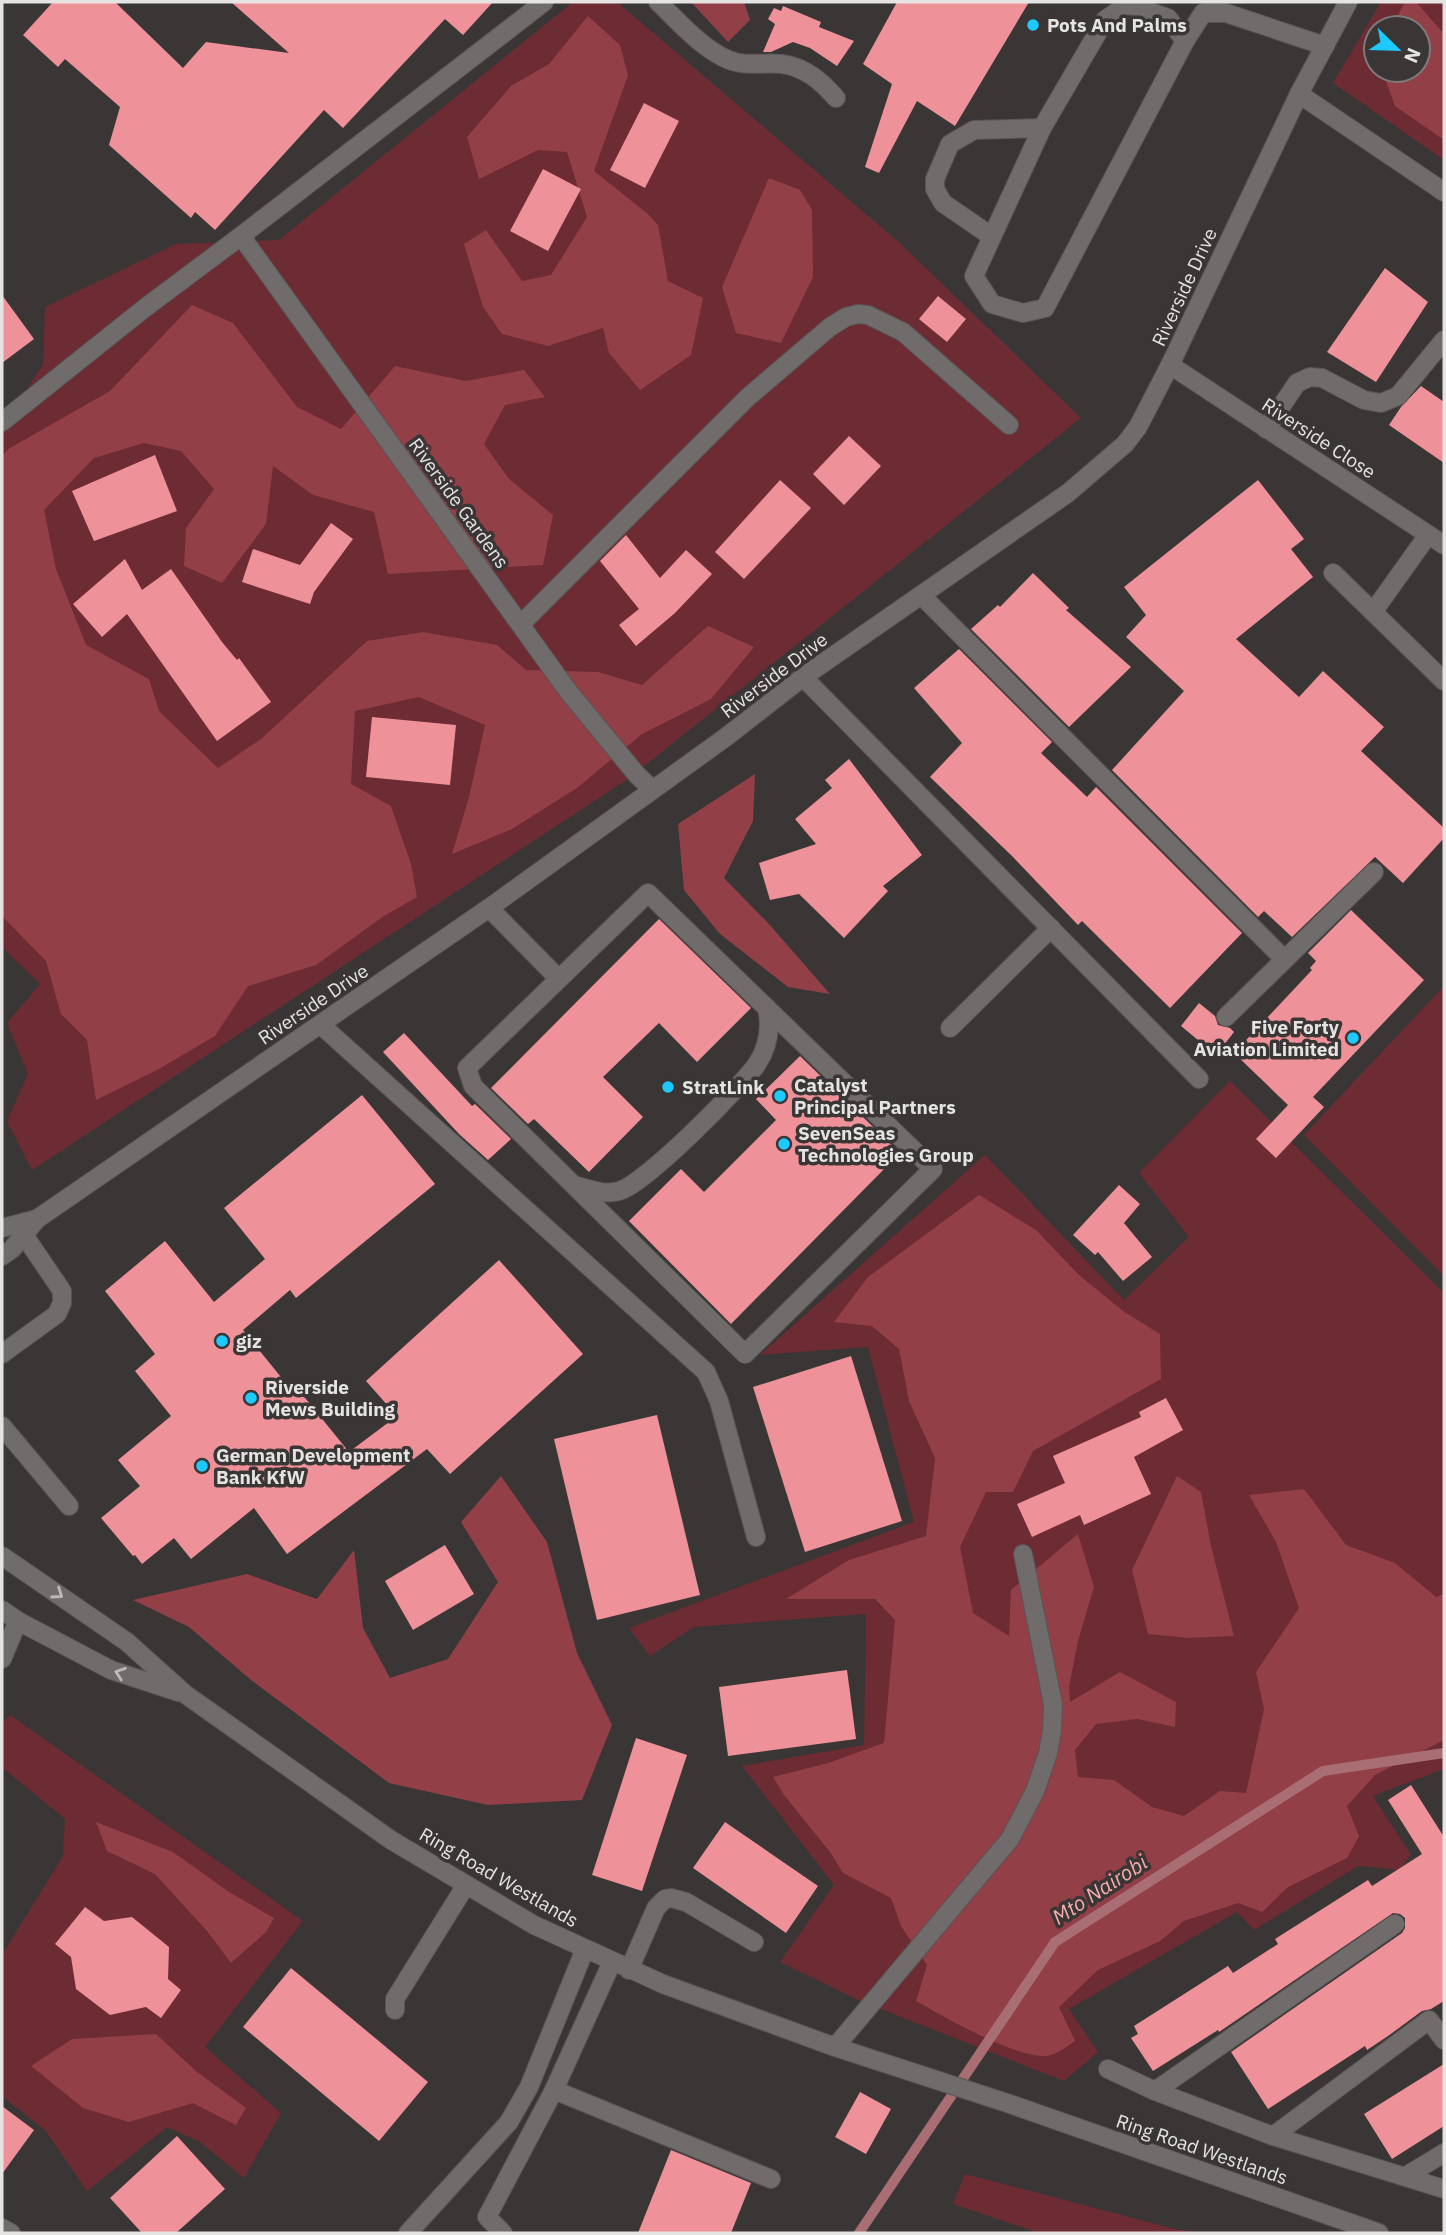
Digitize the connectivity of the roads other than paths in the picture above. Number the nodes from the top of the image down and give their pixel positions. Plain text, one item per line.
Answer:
1 (544, 2) edge
2 (658, 2) edge
3 (1348, 2) edge
4 (1185, 41) junction
5 (1325, 46) junction
6 (1298, 94) junction
7 (836, 98) dead end
8 (1042, 128) junction
9 (1444, 192) edge
10 (241, 236) junction
11 (991, 236) junction
12 (1444, 340) edge
13 (1170, 365) junction
14 (2, 422) edge
15 (1009, 425) dead end
16 (1266, 429) junction
17 (1428, 535) junction
18 (1444, 545) edge
19 (1333, 573) dead end
20 (921, 595) junction
21 (1373, 611) junction
22 (521, 624) junction
23 (803, 677) junction
24 (1444, 681) edge
25 (652, 789) junction
26 (1374, 872) dead end
27 (489, 908) junction
28 (1051, 928) junction
29 (1284, 959) junction
30 (559, 979) junction
31 (767, 1007) junction
32 (1226, 1017) dead end
33 (321, 1025) junction
34 (950, 1028) dead end
35 (1199, 1079) dead end
36 (573, 1184) junction
37 (37, 1219) junction
38 (2, 1228) edge
39 (24, 1234) junction
40 (2, 1256) edge
41 (2, 1354) edge
42 (2, 1426) edge
43 (69, 1506) dead end
44 (756, 1537) dead end
45 (1023, 1555) dead end
46 (2, 1556) edge
47 (2, 1610) edge
48 (18, 1621) junction
49 (2, 1660) edge
50 (185, 1695) junction
51 (466, 1885) junction
52 (1395, 1924) dead end
53 (754, 1942) dead end
54 (585, 1949) junction
55 (612, 1962) junction
56 (629, 1970) junction
57 (395, 2010) dead end
58 (1444, 2040) edge
59 (835, 2047) junction
60 (1108, 2069) dead end
61 (554, 2090) junction
62 (1155, 2091) junction
63 (1273, 2136) junction
64 (1444, 2153) edge
65 (1406, 2176) junction
66 (771, 2179) dead end
67 (1444, 2189) edge
68 (2, 2228) edge
69 (11, 2233) edge
70 (408, 2233) edge
71 (503, 2233) edge
72 (1380, 2233) edge

1 - 10 street
2 - 7 street
3 - 5 street, Riverside Drive
4 - 5 street
4 - 8 street
4 - 11 street
5 - 6 street, Riverside Drive
6 - 9 street
6 - 13 street, Riverside Drive
8 - 11 street
8 - 11 street
10 - 14 street
10 - 22 street, Riverside Gardens
12 - 16 street
13 - 16 street, Riverside Close
13 - 20 street, Riverside Drive
15 - 22 street
16 - 17 street, Riverside Close
17 - 18 street, Riverside Close
17 - 21 street
19 - 21 street
20 - 23 street, Riverside Drive
20 - 29 street
21 - 24 street
22 - 25 street, Riverside Gardens
23 - 25 street, Riverside Drive
23 - 28 street
25 - 27 street, Riverside Drive
26 - 29 street
27 - 30 street
27 - 33 street, Riverside Drive
28 - 34 street
28 - 35 street
29 - 32 street
30 - 31 street
30 - 36 street
31 - 36 street
31 - 36 street
33 - 37 street, Riverside Drive
33 - 44 street
37 - 38 street, Riverside Drive
37 - 39 street, Riverside Drive
39 - 40 street, Riverside Drive
39 - 41 street
42 - 43 street
45 - 59 street
46 -> 50 street, Ring Road Westlands
47 - 48 street, Ring Road Westlands
48 - 49 street
50 -> 48 street, Ring Road Westlands
50 - 51 street, Ring Road Westlands
51 - 54 street, Ring Road Westlands
51 - 57 street
52 - 62 street
53 - 56 street
54 - 55 street, Ring Road Westlands
54 - 70 street
55 - 56 street, Ring Road Westlands
55 - 61 street
56 - 59 street, Ring Road Westlands
58 - 63 street
59 - 72 street, Ring Road Westlands
60 - 62 street
61 - 66 street
61 - 71 street
62 - 63 street
63 - 65 street
64 - 65 street
65 - 67 street
68 - 69 street

